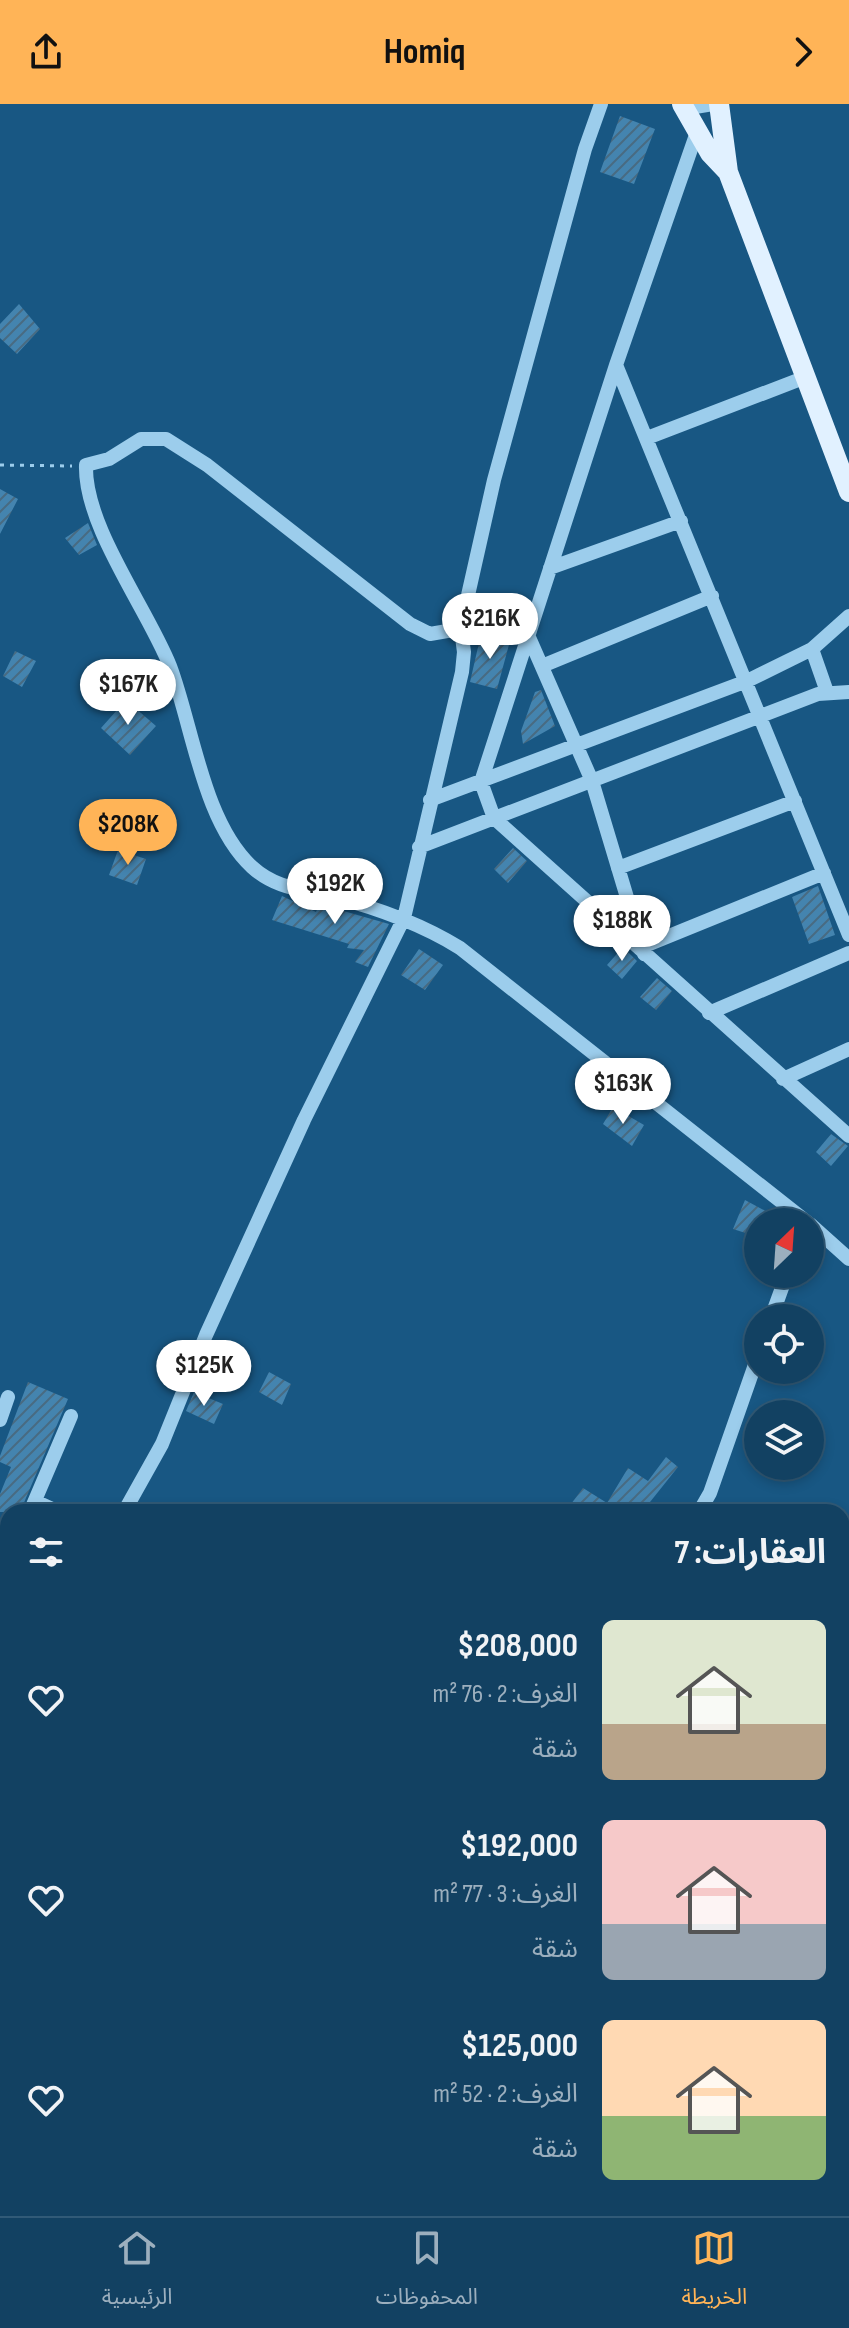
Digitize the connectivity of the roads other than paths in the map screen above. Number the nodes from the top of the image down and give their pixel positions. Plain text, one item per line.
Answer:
1 (601, 104) edge
2 (682, 104) edge
3 (713, 104) edge
4 (719, 104) edge
5 (697, 132) junction
6 (728, 172) junction
7 (616, 365) junction
8 (806, 377) junction
9 (647, 438) junction
10 (849, 492) edge
11 (681, 521) junction
12 (550, 568) junction
13 (712, 596) junction
14 (849, 616) edge
15 (460, 622) junction
16 (528, 635) junction
17 (812, 649) junction
18 (542, 666) junction
19 (747, 681) junction
20 (827, 692) junction
21 (849, 692) edge
22 (761, 716) junction
23 (579, 746) junction
24 (592, 781) junction
25 (481, 782) junction
26 (430, 800) junction
27 (795, 801) junction
28 (494, 818) junction
29 (419, 847) junction
30 (618, 868) junction
31 (824, 873) junction
32 (404, 918) junction
33 (849, 935) edge
34 (643, 951) junction
35 (849, 953) edge
36 (709, 1013) junction
37 (849, 1049) edge
38 (783, 1079) junction
39 (849, 1136) edge
40 (789, 1208) edge
41 (824, 1237) edge
42 (849, 1259) edge
43 (748, 1384) edge
44 (8, 1397) dead end
45 (71, 1416) dead end
46 (0, 1420) edge
47 (34, 1504) edge
48 (133, 1504) edge
49 (704, 1504) edge

1 - 15 street
2 - 3 street
2 - 5 main road
4 - 6 main road
5 - 6 main road
5 - 7 street
6 - 8 main road
7 - 9 street
7 - 12 street
8 - 9 street
8 - 10 main road
9 - 11 street
11 - 12 street
11 - 13 street
12 - 16 street
13 - 18 street
13 - 19 street
14 - 17 street
15 - 26 street
15 - 32 street
16 - 18 street
16 - 25 street
17 - 19 street
17 - 20 street
18 - 23 street
19 - 22 street
19 - 23 street
20 - 21 street
20 - 22 street
22 - 24 street
22 - 27 street
23 - 24 street
23 - 25 street
24 - 28 street
24 - 30 street
25 - 26 street
25 - 28 street
26 - 29 street
27 - 30 street
27 - 31 street
28 - 29 street
28 - 34 street
29 - 32 street
30 - 34 street
31 - 33 street
31 - 34 street
32 - 40 street
32 - 48 street
34 - 36 street
35 - 36 street
36 - 38 street
37 - 38 street
38 - 39 street
41 - 42 street
43 - 49 street
44 - 46 street
45 - 47 street

